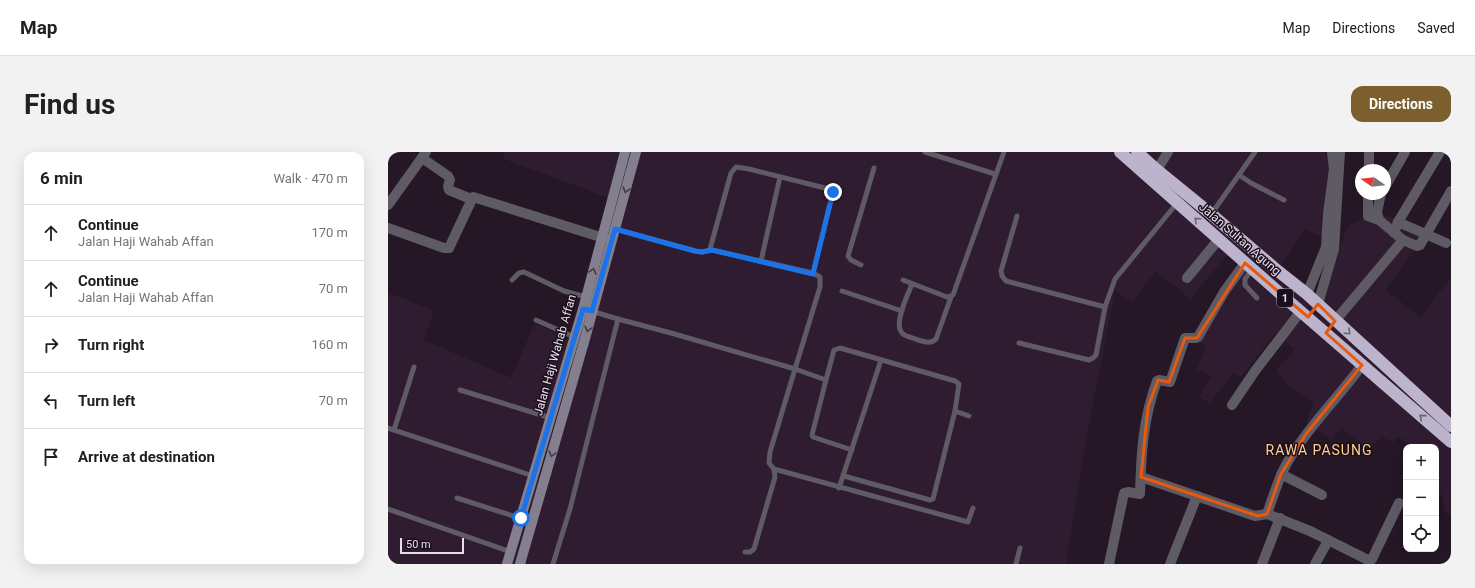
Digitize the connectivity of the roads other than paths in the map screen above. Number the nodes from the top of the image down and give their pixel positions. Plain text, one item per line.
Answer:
1 (632, 152) edge
2 (925, 152) edge
3 (1004, 152) edge
4 (1120, 152) edge
5 (1138, 152) edge
6 (1168, 152) edge
7 (1255, 152) edge
8 (1332, 152) edge
9 (1340, 152) edge
10 (1369, 152) edge
11 (1405, 152) edge
12 (1440, 152) edge
13 (424, 155) edge
14 (1369, 164) edge
15 (874, 168) dead end
16 (1157, 170) junction
17 (995, 174) junction
18 (1239, 175) junction
19 (780, 176) junction
20 (1391, 176) edge
21 (1451, 191) edge
22 (1190, 196) junction
23 (471, 199) junction
24 (1284, 200) dead end
25 (1368, 200) edge
26 (1380, 200) edge
27 (1177, 202) junction
28 (388, 206) edge
29 (1211, 214) junction
30 (1017, 216) dead end
31 (1379, 220) junction
32 (1398, 222) junction
33 (388, 228) edge
34 (615, 229) junction
35 (1394, 233) junction
36 (1426, 234) junction
37 (607, 239) junction
38 (1219, 239) junction
39 (1403, 240) junction
40 (1446, 243) dead end
41 (710, 249) junction
42 (761, 261) junction
43 (861, 264) dead end
44 (1249, 266) junction
45 (813, 274) junction
46 (1187, 278) dead end
47 (512, 280) dead end
48 (903, 280) dead end
49 (912, 284) junction
50 (842, 291) dead end
51 (1307, 294) junction
52 (586, 296) junction
53 (951, 297) junction
54 (1257, 298) dead end
55 (1318, 304) junction
56 (1105, 307) junction
57 (588, 310) junction
58 (902, 311) junction
59 (1304, 314) junction
60 (618, 319) junction
61 (536, 320) dead end
62 (1335, 320) junction
63 (1326, 333) junction
64 (574, 337) junction
65 (1019, 343) dead end
66 (881, 360) junction
67 (1362, 365) junction
68 (414, 367) dead end
69 (795, 369) junction
70 (826, 380) junction
71 (460, 390) dead end
72 (1232, 405) dead end
73 (955, 411) junction
74 (969, 416) dead end
75 (551, 418) junction
76 (1451, 426) edge
77 (388, 428) edge
78 (394, 430) junction
79 (1451, 442) edge
80 (852, 450) junction
81 (774, 469) junction
82 (1281, 474) junction
83 (533, 476) junction
84 (844, 476) junction
85 (1141, 477) junction
86 (840, 488) junction
87 (1322, 495) dead end
88 (1197, 496) junction
89 (458, 498) dead end
90 (1399, 503) dead end
91 (972, 508) dead end
92 (388, 509) edge
93 (1267, 514) junction
94 (521, 518) junction
95 (1280, 518) junction
96 (532, 522) junction
97 (1328, 541) junction
98 (1020, 548) dead end
99 (511, 552) junction
100 (745, 552) dead end
101 (508, 564) edge
102 (520, 564) edge
103 (553, 564) edge
104 (1016, 564) edge
105 (1108, 564) edge
106 (1170, 564) edge
107 (1262, 564) edge
108 (1315, 564) edge

1 -> 34 street, Jalan Haji Wahab Affan
1 - 37 street, Jalan Haji Wahab Affan
2 - 17 lane
3 - 17 lane
4 - 27 highway, Jalan Sultan Agung / 1
5 - 16 highway, Jalan Sultan Agung / 1
6 - 16 street
7 - 18 lane
8 - 51 street
9 - 55 street
10 - 14 street
11 - 20 street
12 - 32 street
13 - 23 street
13 - 28 street
15 - 43 lane
16 - 22 highway, Jalan Sultan Agung / 1
17 - 53 lane
18 - 24 lane
18 - 29 lane
19 - 41 lane
19 - 42 lane
19 - 45 lane
21 - 36 street
22 - 27 lane
22 - 29 highway, Jalan Sultan Agung / 1
23 - 33 street
23 - 37 street
25 - 31 street
26 - 31 street
38 -> 27 highway, Jalan Sultan Agung / 1
27 - 56 lane
29 - 51 highway, Jalan Sultan Agung / 1
30 - 56 lane
31 - 35 street
32 - 35 street
32 - 36 street
34 - 37 street, Jalan Haji Wahab Affan
34 - 41 lane
35 - 39 street
36 - 39 street
36 - 40 street
52 -> 37 street, Jalan Haji Wahab Affan
37 - 57 street, Jalan Haji Wahab Affan
38 - 44 highway, Jalan Sultan Agung / 1
38 - 46 street
39 - 62 street
41 - 42 lane
42 - 45 lane
44 - 54 lane
44 - 59 highway, Jalan Sultan Agung / 1
44 - 85 street
45 - 69 lane
47 - 52 lane
48 - 49 lane
49 - 53 lane
49 - 58 lane
50 - 58 lane
51 - 55 highway, Jalan Sultan Agung / 1
52 - 57 street, Jalan Haji Wahab Affan
53 - 58 lane
55 - 59 highway
55 - 62 highway, Jalan Sultan Agung / 1
56 - 65 lane
57 - 60 lane
57 - 64 street, Jalan Haji Wahab Affan
57 -> 96 street, Jalan Haji Wahab Affan
59 - 63 highway, Jalan Sultan Agung / 1
59 - 72 street
60 - 69 lane
60 - 103 lane
61 - 64 lane
62 - 63 highway
62 -> 76 highway, Jalan Sultan Agung / 1
63 - 67 highway, Jalan Sultan Agung / 1
64 - 75 street, Jalan Haji Wahab Affan
66 - 70 lane
66 - 73 lane
66 - 80 lane
79 -> 67 highway, Jalan Sultan Agung / 1
67 - 82 street
68 - 78 lane
69 - 70 lane
69 - 81 lane
70 - 80 lane
71 - 75 lane
73 - 74 lane
73 - 84 lane
75 - 83 street, Jalan Haji Wahab Affan
77 - 78 lane
78 - 83 lane
80 - 84 lane
81 - 86 lane
81 - 100 lane
82 - 87 street
82 - 93 street
83 - 94 street, Jalan Haji Wahab Affan
84 - 86 lane
85 - 88 street
85 - 105 street
86 - 91 lane
88 - 93 street
88 - 106 street
89 - 94 lane
90 - 97 street
92 - 99 lane
93 - 95 street
94 - 96 lane
94 - 99 street, Jalan Haji Wahab Affan
95 - 97 street
95 - 107 street
96 - 102 street, Jalan Haji Wahab Affan
97 - 108 street
98 - 104 lane
99 - 101 street, Jalan Haji Wahab Affan

